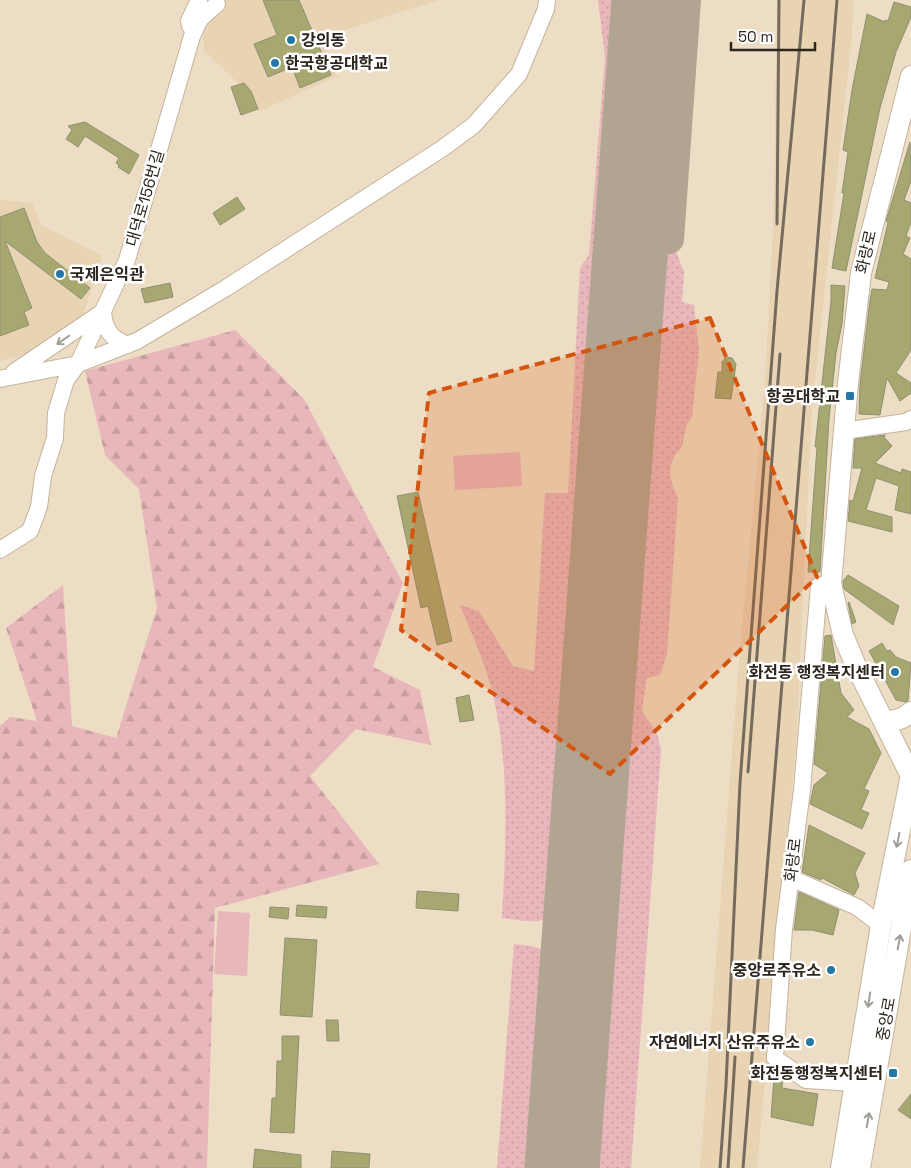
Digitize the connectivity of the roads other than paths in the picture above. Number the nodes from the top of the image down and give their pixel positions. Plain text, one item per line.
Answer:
1 (200, 0) edge
2 (547, 0) edge
3 (221, 2) edge
4 (192, 36) junction
5 (911, 76) edge
6 (103, 311) junction
7 (128, 345) junction
8 (78, 364) junction
9 (1, 379) edge
10 (909, 423) edge
11 (843, 431) junction
12 (0, 550) edge
13 (831, 584) junction
14 (911, 712) edge
15 (884, 719) junction
16 (911, 775) edge
17 (911, 871) edge
18 (791, 878) junction
19 (881, 925) junction
20 (855, 1083) junction
21 (842, 1168) edge
22 (860, 1168) edge

1 - 3 street
1 - 4 street
2 - 7 street
3 - 4 street
4 - 6 street, 대덕로156번길
5 - 11 main road, 화랑로
6 - 7 street
6 - 8 street, 대덕로156번길
6 -> 9 street
7 - 8 street
8 - 9 street
8 - 12 street, 대덕로156번길
10 - 11 street
11 - 13 main road, 화랑로
13 - 15 main road, 화랑로
13 - 18 street, 화랑로
14 - 15 main road
15 - 16 main road, 화랑로
16 -> 19 main road, 중앙로
22 -> 17 main road, 중앙로
18 - 19 street
18 - 20 street, 화랑로
19 -> 20 main road, 중앙로
20 - 21 main road, 중앙로

